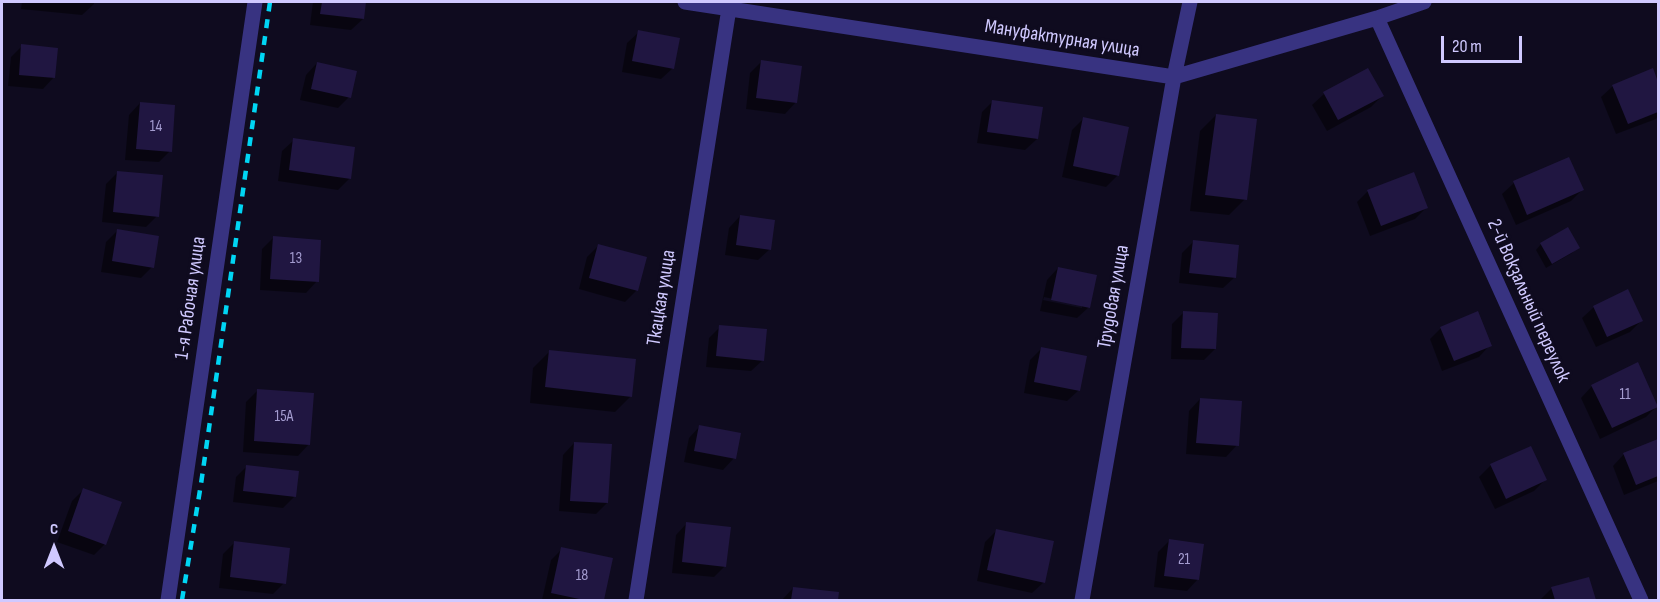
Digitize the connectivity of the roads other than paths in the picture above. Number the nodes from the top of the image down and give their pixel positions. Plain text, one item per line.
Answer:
1 (255, 2) edge
2 (685, 2) edge
3 (1190, 2) edge
4 (1424, 2) edge
5 (729, 5) edge
6 (1377, 18) junction
7 (1174, 77) junction
8 (168, 600) edge
9 (636, 600) edge
10 (1082, 600) edge
11 (1641, 600) edge

1 - 8 street, 1-я Рабочая улица
2 - 5 street, Мануфактурная улица
3 - 7 street, Трудовая улица
4 - 6 street, Мануфактурная улица
5 - 7 street, Мануфактурная улица
5 - 9 street, Ткацкая улица
6 - 7 street, Мануфактурная улица
6 - 11 street, 2-й Вокзальный переулок
7 - 10 street, Трудовая улица

